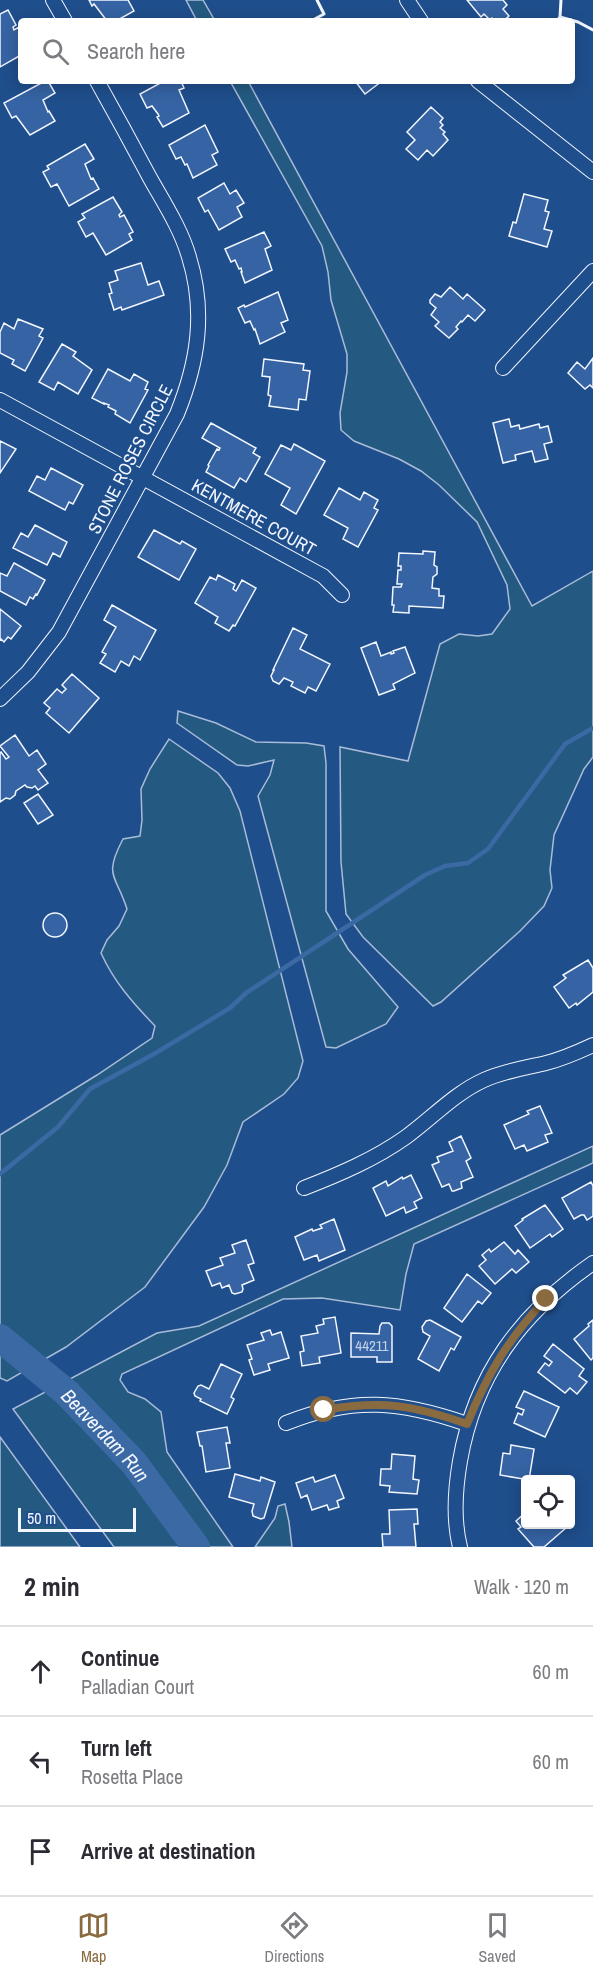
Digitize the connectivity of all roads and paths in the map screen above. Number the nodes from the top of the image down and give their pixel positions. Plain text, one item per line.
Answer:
1 (53, 0) edge
2 (407, 0) edge
3 (63, 18) edge
4 (419, 18) edge
5 (100, 84) edge
6 (482, 84) edge
7 (593, 172) edge
8 (593, 271) edge
9 (503, 368) dead end
10 (0, 400) edge
11 (143, 477) junction
12 (342, 595) dead end
13 (0, 699) edge
14 (593, 1045) edge
15 (304, 1188) dead end
16 (593, 1263) edge
17 (286, 1423) dead end
18 (467, 1424) junction
19 (460, 1547) edge

1 - 3 street
2 - 4 street
5 - 11 street, STONE ROSES CIRCLE
6 - 7 street
8 - 9 street
10 - 11 street, KENTMERE COURT
11 - 12 street, KENTMERE COURT
11 - 13 street, STONE ROSES CIRCLE
14 - 15 street
16 - 18 street
17 - 18 street
18 - 19 street

